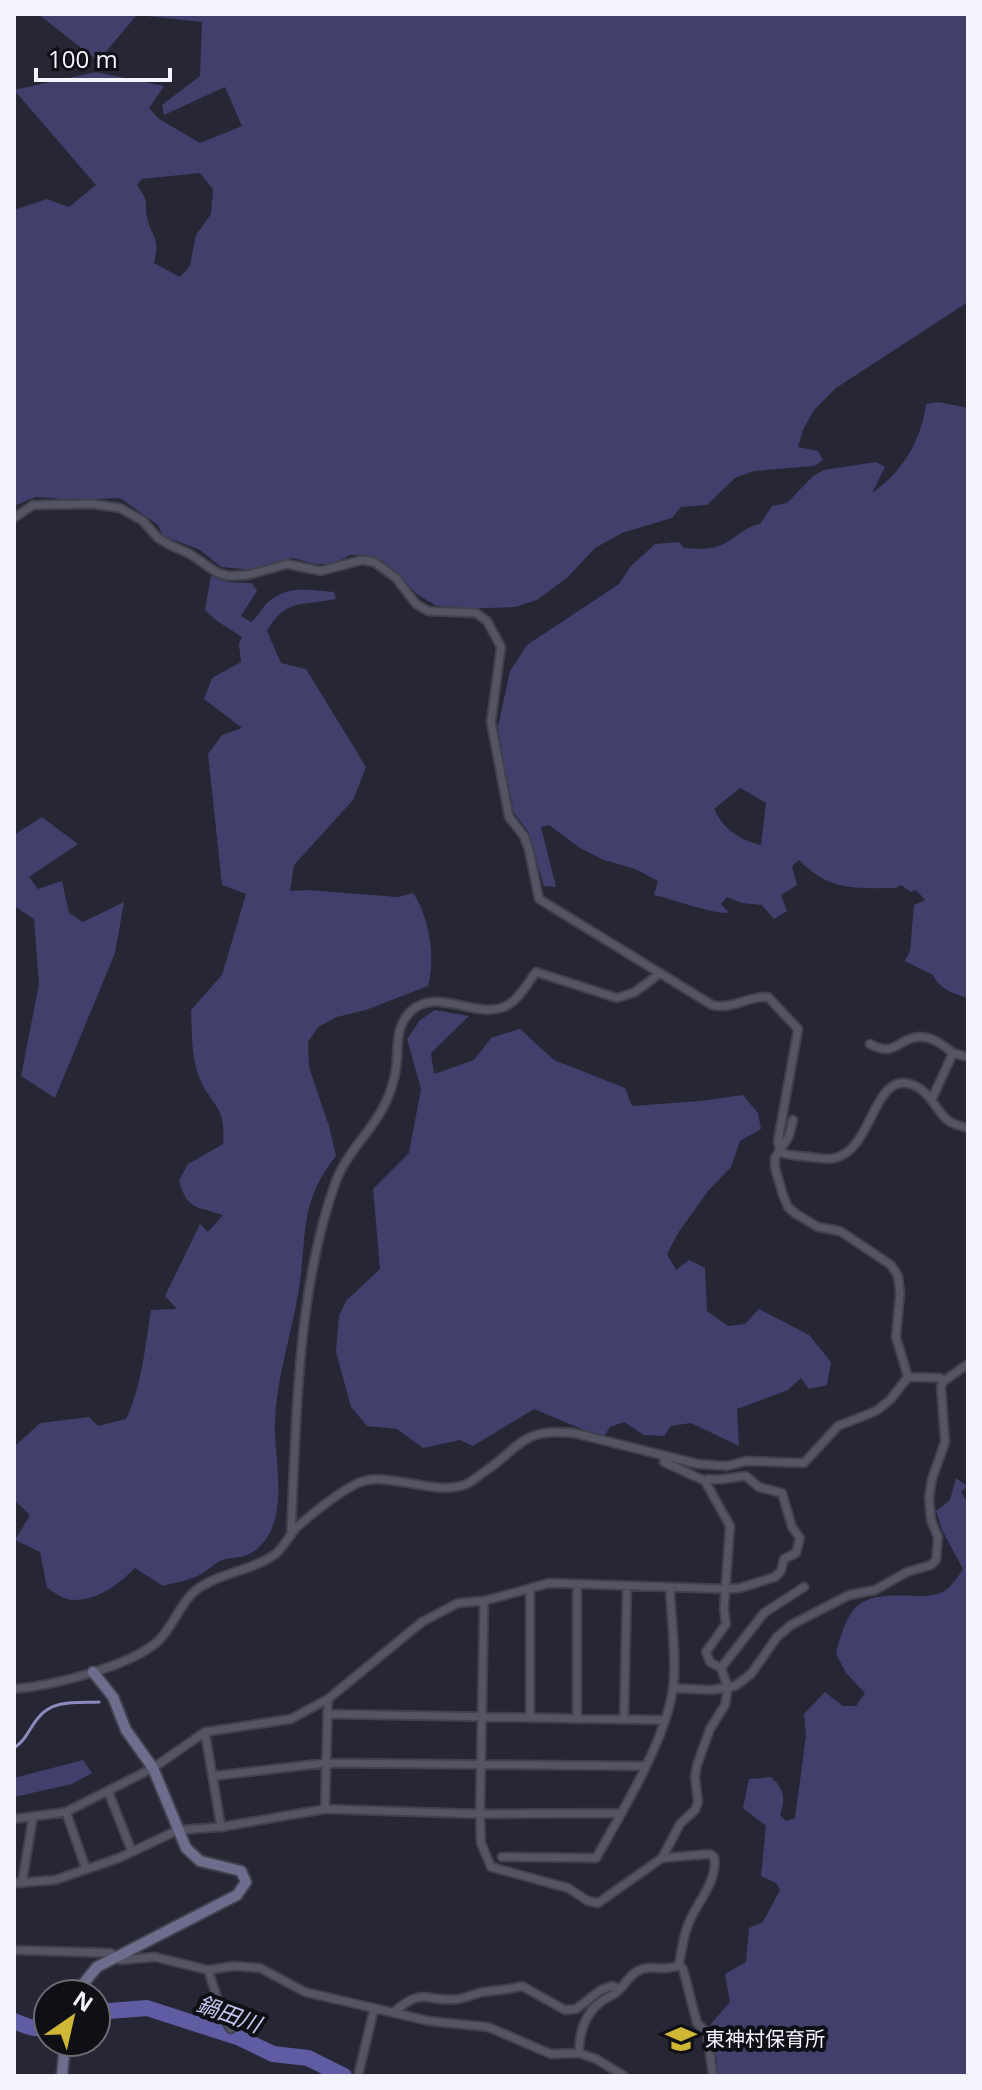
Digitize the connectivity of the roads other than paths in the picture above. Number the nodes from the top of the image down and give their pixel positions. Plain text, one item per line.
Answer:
1 (14, 518) edge
2 (659, 974) junction
3 (870, 1044) dead end
4 (953, 1053) junction
5 (968, 1057) edge
6 (932, 1099) junction
7 (793, 1120) dead end
8 (968, 1128) edge
9 (780, 1152) junction
10 (968, 1364) edge
11 (908, 1377) junction
12 (944, 1381) junction
13 (664, 1457) junction
14 (705, 1481) junction
15 (291, 1537) junction
16 (577, 1584) junction
17 (627, 1586) junction
18 (804, 1587) dead end
19 (530, 1588) junction
20 (670, 1588) junction
21 (727, 1589) junction
22 (484, 1601) junction
23 (721, 1668) junction
24 (93, 1672) junction
25 (673, 1688) junction
26 (728, 1688) junction
27 (14, 1689) edge
28 (328, 1699) junction
29 (327, 1714) junction
30 (481, 1717) junction
31 (530, 1718) junction
32 (577, 1719) junction
33 (624, 1719) junction
34 (664, 1720) junction
35 (205, 1732) junction
36 (326, 1763) junction
37 (480, 1764) junction
38 (646, 1766) junction
39 (153, 1768) junction
40 (213, 1776) junction
41 (108, 1791) junction
42 (325, 1809) junction
43 (66, 1812) junction
44 (622, 1813) junction
45 (480, 1814) junction
46 (33, 1817) junction
47 (14, 1819) edge
48 (221, 1827) junction
49 (178, 1830) junction
50 (132, 1852) junction
51 (502, 1857) dead end
52 (662, 1858) junction
53 (86, 1869) junction
54 (18, 1883) edge
55 (14, 1950) edge
56 (117, 1957) junction
57 (679, 1965) junction
58 (208, 1970) junction
59 (87, 1978) edge
60 (620, 1989) junction
61 (374, 2009) junction
62 (393, 2013) junction
63 (231, 2029) dead end
64 (579, 2053) junction
65 (358, 2076) edge
66 (624, 2076) edge
67 (713, 2076) edge

1 - 2 street
2 - 9 street
2 - 15 street
3 - 4 street
4 - 5 street
4 - 6 street
6 - 8 street
6 - 9 street
7 - 9 street
9 - 11 street
10 - 12 street
11 - 12 street
11 - 13 street
12 - 26 street
13 - 14 street
13 - 15 street
14 - 21 street
14 - 21 street
15 - 24 street
16 - 17 street
16 - 19 street
16 - 32 street
17 - 20 street
17 - 33 street
18 - 23 street
19 - 22 street
19 - 31 street
20 - 21 street
20 - 25 street
21 - 23 street
22 - 28 street
22 - 30 street
23 - 26 street
24 - 27 street
24 - 39 street
25 - 26 street
25 - 34 street
26 - 52 street
28 - 29 street
28 - 35 street
29 - 30 street
29 - 36 street
30 - 31 street
30 - 37 street
31 - 32 street
32 - 33 street
33 - 34 street
34 - 38 street
35 - 39 street
35 - 40 street
36 - 37 street
36 - 40 street
36 - 42 street
37 - 38 street
37 - 45 street
38 - 44 street
39 - 41 street
39 - 49 street
40 - 48 street
41 - 43 street
41 - 50 street
42 - 45 street
42 - 48 street
43 - 46 street
43 - 53 street
44 - 45 street
44 - 51 street
45 - 52 street
46 - 47 street
46 - 54 street
48 - 49 street
49 - 50 street
49 - 56 street
50 - 53 street
52 - 57 street
53 - 54 street
55 - 56 street
56 - 58 street
56 - 59 street
57 - 60 street
57 - 67 street
58 - 61 street
58 - 63 street
60 - 62 street
60 - 64 street
61 - 62 street
61 - 65 street
62 - 64 street
64 - 66 street

